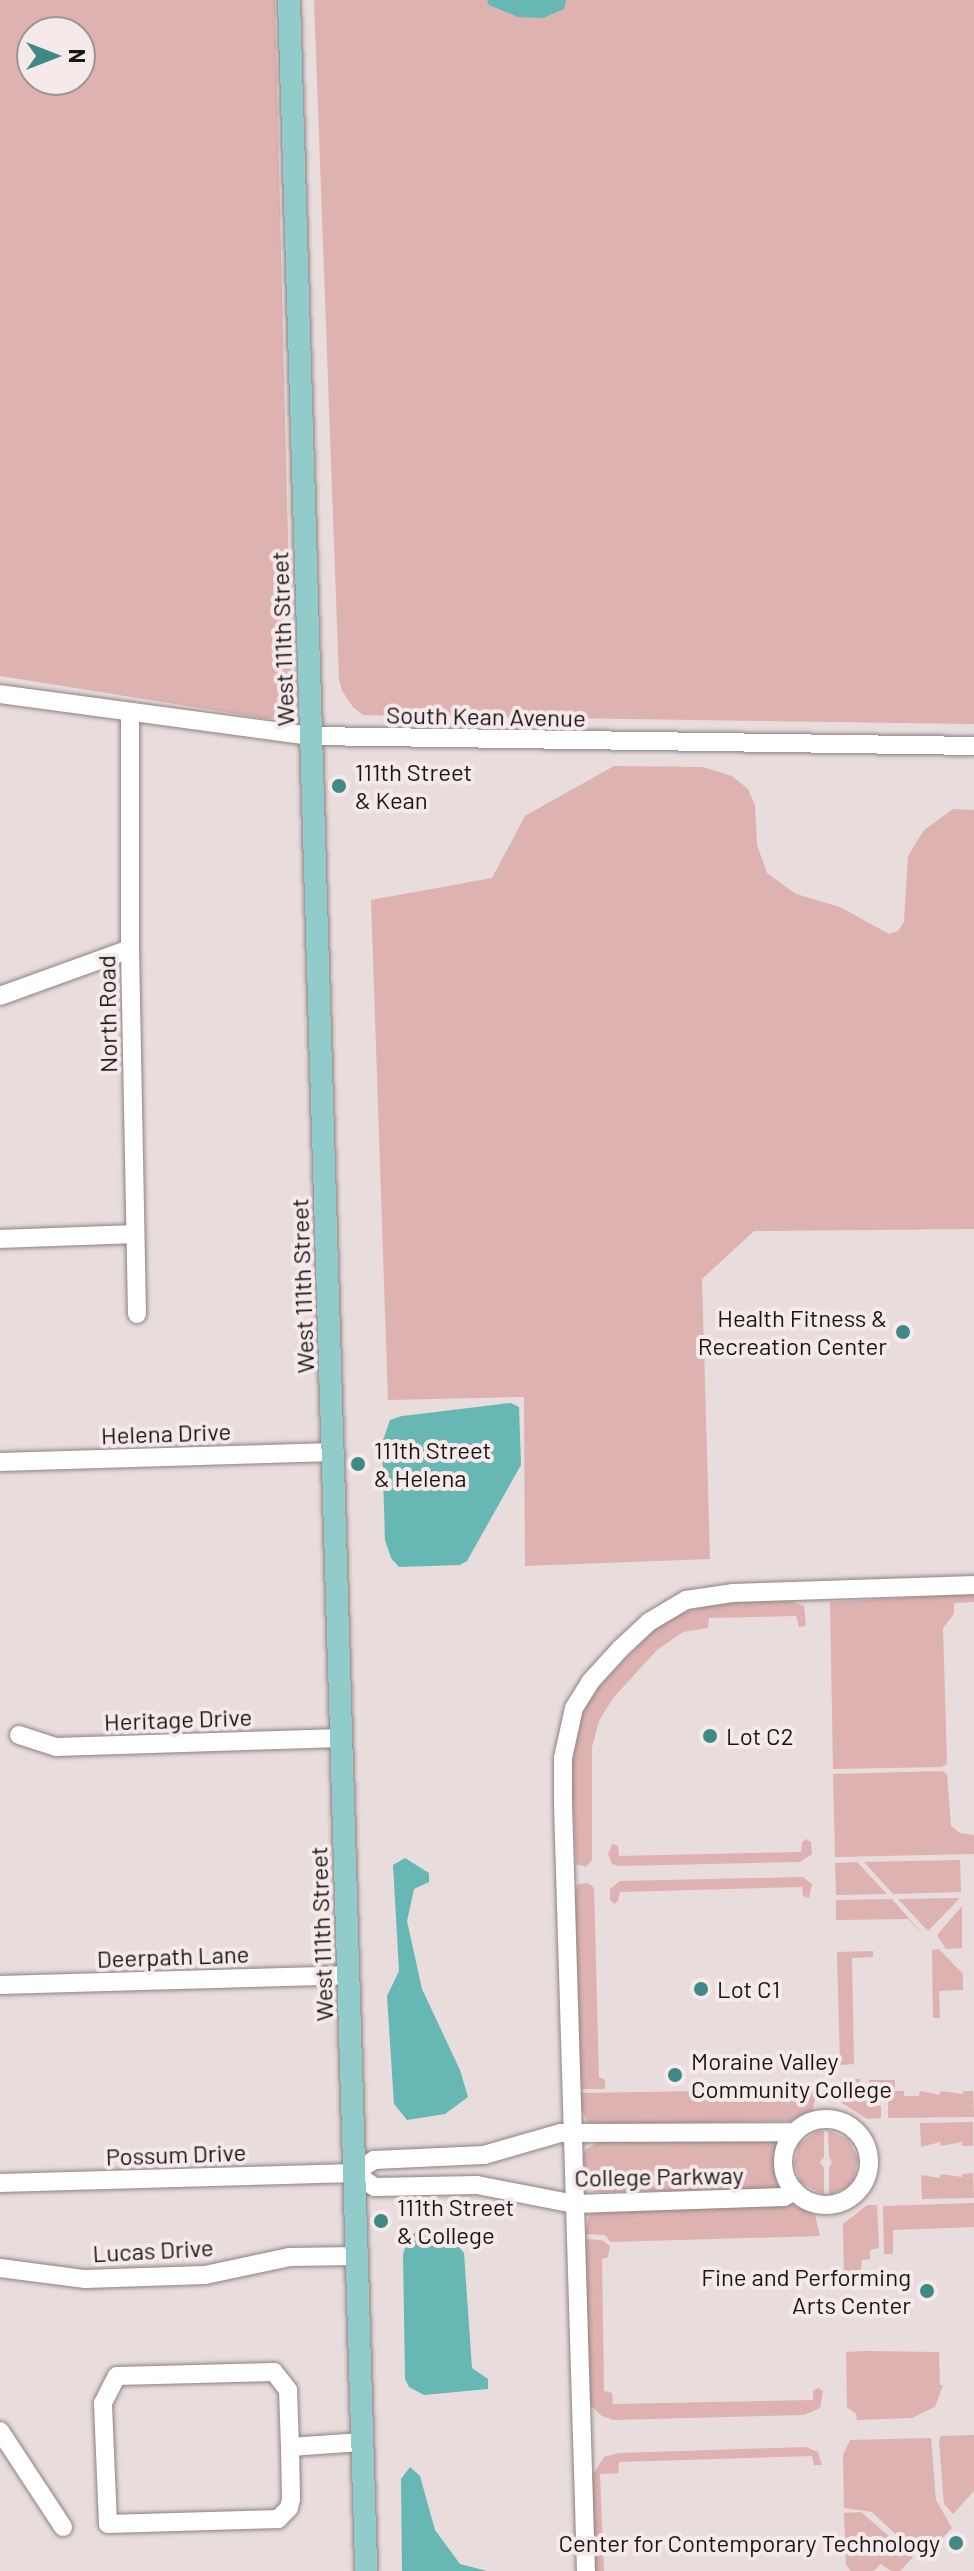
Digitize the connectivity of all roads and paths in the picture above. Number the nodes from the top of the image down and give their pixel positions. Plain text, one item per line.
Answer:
1 (289, 0) edge
2 (0, 694) edge
3 (130, 714) junction
4 (311, 736) junction
5 (974, 746) edge
6 (130, 949) junction
7 (0, 996) edge
8 (135, 1234) junction
9 (0, 1239) edge
10 (137, 1314) dead end
11 (333, 1452) junction
12 (0, 1462) edge
13 (974, 1585) edge
14 (19, 1735) dead end
15 (341, 1738) junction
16 (348, 1975) junction
17 (0, 1985) edge
18 (572, 2132) junction
19 (794, 2132) junction
20 (354, 2173) junction
21 (0, 2183) edge
22 (794, 2191) junction
23 (575, 2204) junction
24 (356, 2256) junction
25 (0, 2268) edge
26 (0, 2431) edge
27 (362, 2442) junction
28 (290, 2447) junction
29 (63, 2527) dead end
30 (366, 2571) edge
31 (586, 2571) edge

1 - 4 main road, West 111th Street
2 - 3 street, South Kean Avenue
3 - 4 street, South Kean Avenue
3 - 6 street, North Road
4 - 5 street, South Kean Avenue
4 - 11 main road, West 111th Street
6 - 7 street
6 - 8 street, North Road
8 - 9 street
8 - 10 street, North Road
11 - 12 street, Helena Drive
11 - 15 main road, West 111th Street
13 - 18 street
14 - 15 street, Heritage Drive
15 - 16 main road, West 111th Street
16 - 17 street, Deerpath Lane
16 - 20 main road, West 111th Street
18 - 19 street, College Parkway
18 - 20 street, College Parkway
18 - 23 street
19 - 22 street
19 - 22 street, College Parkway
20 - 21 street, Possum Drive
20 - 23 street, College Parkway
20 - 24 main road, West 111th Street
22 - 23 street, College Parkway
23 - 31 street
24 - 25 street, Lucas Drive
24 - 27 main road, West 111th Street
26 - 29 street
27 - 28 street
27 - 30 main road, West 111th Street
28 - 28 street

